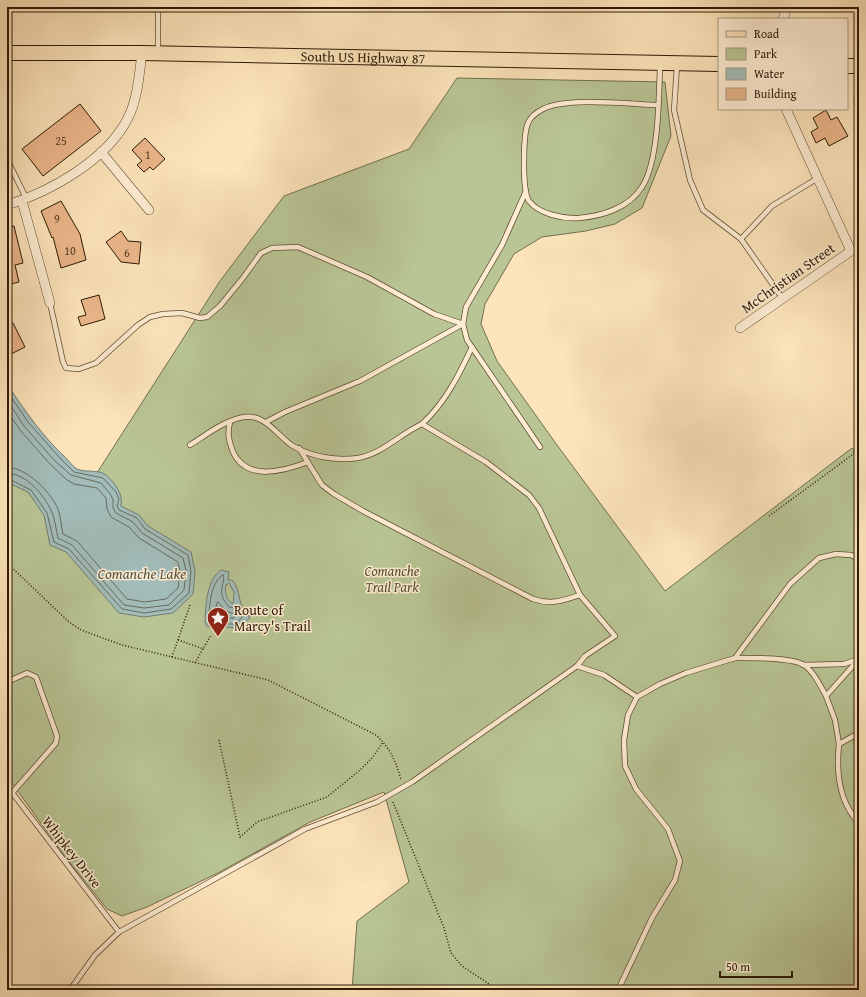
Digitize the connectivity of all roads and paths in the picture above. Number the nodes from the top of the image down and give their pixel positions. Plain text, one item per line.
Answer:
1 (158, 7) edge
2 (787, 7) edge
3 (783, 18) edge
4 (7, 53) edge
5 (142, 53) junction
6 (158, 53) junction
7 (660, 63) junction
8 (677, 63) junction
9 (718, 64) edge
10 (848, 66) edge
11 (859, 66) edge
12 (658, 105) junction
13 (786, 110) edge
14 (101, 152) junction
15 (7, 159) edge
16 (818, 178) junction
17 (526, 191) junction
18 (24, 199) junction
19 (7, 205) edge
20 (149, 210) dead end
21 (741, 239) junction
22 (783, 299) junction
23 (50, 302) joint
24 (463, 324) junction
25 (740, 328) dead end
26 (472, 347) junction
27 (230, 422) junction
28 (266, 422) junction
29 (422, 424) junction
30 (190, 445) dead end
31 (540, 447) dead end
32 (299, 448) junction
33 (859, 450) edge
34 (308, 462) junction
35 (769, 516) dead end
36 (859, 559) edge
37 (7, 563) edge
38 (580, 595) junction
39 (190, 604) dead end
40 (211, 635) dead end
41 (178, 640) junction
42 (204, 649) junction
43 (172, 657) junction
44 (735, 658) junction
45 (195, 663) junction
46 (803, 665) junction
47 (577, 666) junction
48 (7, 682) edge
49 (637, 696) junction
50 (826, 696) junction
51 (859, 733) edge
52 (219, 740) dead end
53 (383, 742) junction
54 (839, 744) junction
55 (7, 786) edge
56 (403, 787) junction
57 (12, 793) junction
58 (390, 794) junction
59 (859, 823) edge
60 (119, 932) junction
61 (70, 990) edge
62 (498, 990) edge
63 (618, 990) edge

1 - 6 lane
2 - 3 street
4 - 5 main road, South US Highway 87
5 - 6 main road, South US Highway 87
5 - 14 street
6 - 7 main road, South US Highway 87
7 - 8 main road, South US Highway 87
7 - 12 lane
8 - 9 main road, South US Highway 87
8 - 21 lane
10 - 11 main road
12 - 17 lane
12 - 17 lane
13 - 16 street
14 - 18 street
14 - 20 street
15 - 18 lane
16 - 21 lane
16 - 22 street, McChristian Street
17 - 24 lane
18 - 19 street
18 - 23 street
21 - 22 lane
22 - 25 street, McChristian Street
23 - 24 lane
24 - 26 lane
24 - 28 lane
26 - 29 lane
26 - 31 lane
27 - 28 lane
27 - 30 lane
27 - 34 lane
28 - 32 lane
29 - 32 lane
29 - 38 lane
32 - 34 lane
33 - 35 path
34 - 38 lane
36 - 44 lane
37 - 43 path
38 - 47 lane
39 - 41 path
40 - 42 path
41 - 42 path
41 - 43 path
42 - 45 path
43 - 45 path
44 - 46 lane
44 - 49 lane
45 - 53 path
46 - 50 lane
46 - 50 lane
47 - 49 lane
47 - 56 lane
48 - 57 lane
49 - 63 lane
50 - 54 lane
51 - 54 lane
52 - 53 path
53 - 56 path
54 - 59 lane
55 - 57 lane, Whipkey Drive
56 - 58 lane
57 - 60 lane, Whipkey Drive
58 - 60 lane
58 - 62 path
60 - 61 lane

